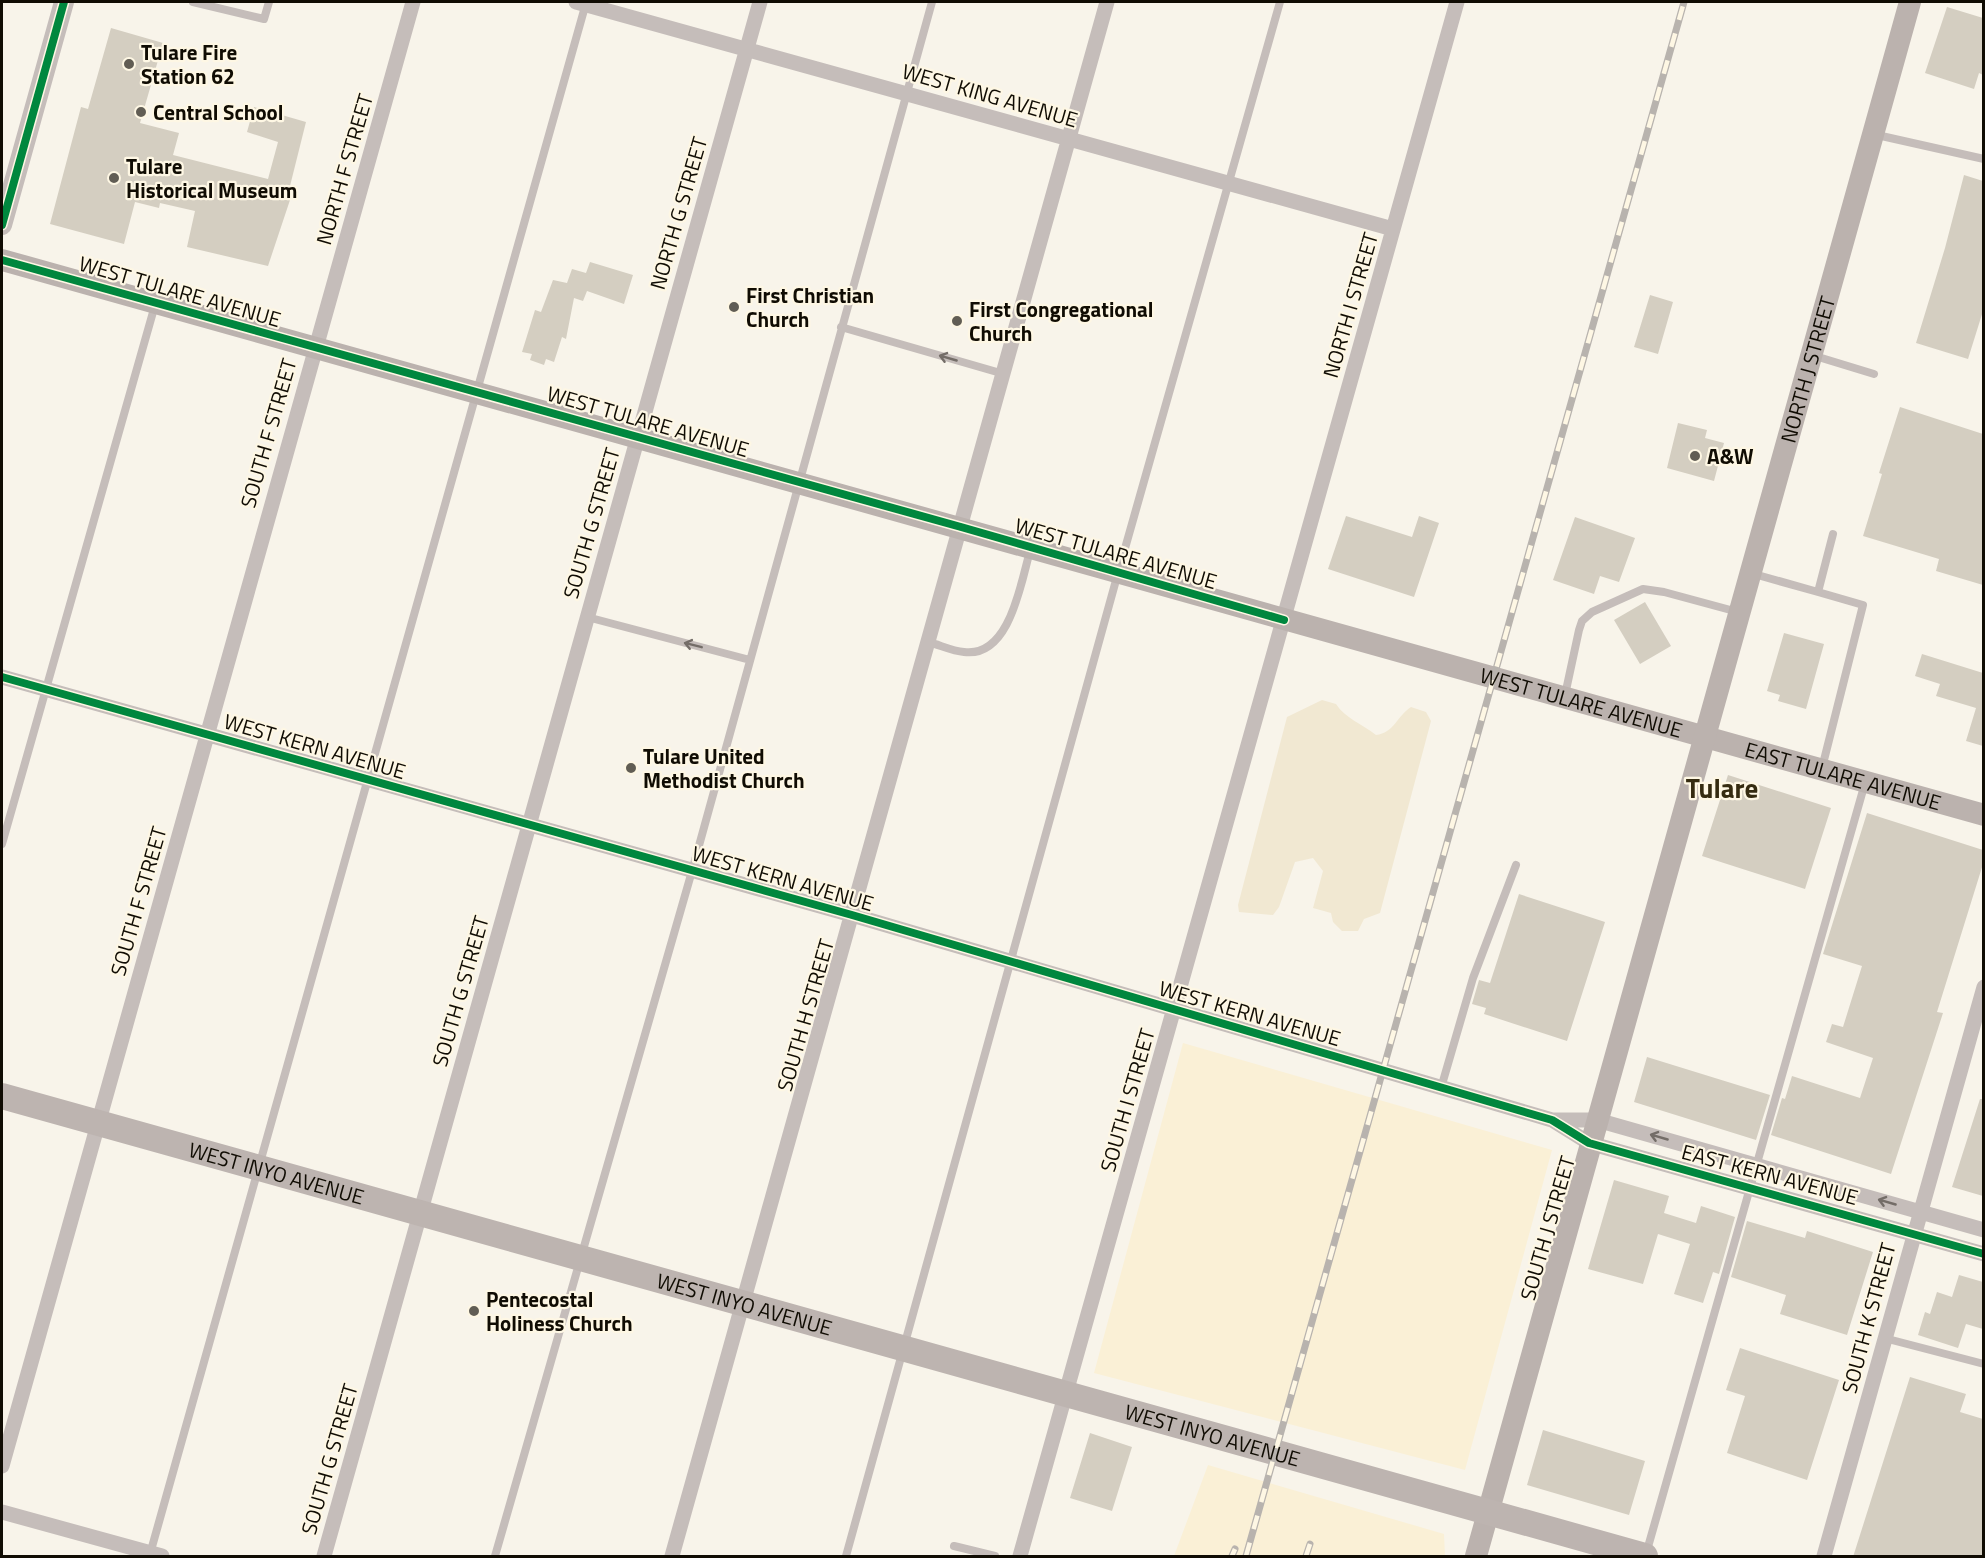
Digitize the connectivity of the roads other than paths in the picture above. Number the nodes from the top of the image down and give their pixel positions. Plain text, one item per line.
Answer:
1 (64, 2) edge
2 (193, 2) edge
3 (268, 2) edge
4 (412, 2) edge
5 (582, 2) edge
6 (760, 2) edge
7 (932, 2) edge
8 (1107, 2) edge
9 (1280, 2) edge
10 (1457, 2) edge
11 (1910, 2) edge
12 (747, 49) junction
13 (906, 93) junction
14 (1873, 134) junction
15 (1069, 139) junction
16 (1983, 159) edge
17 (1230, 183) junction
18 (2, 225) edge
19 (1393, 229) junction
20 (2, 260) edge
21 (155, 303) junction
22 (841, 327) junction
23 (314, 347) junction
24 (1810, 355) junction
25 (1004, 374) junction
26 (1874, 374) dead end
27 (474, 392) junction
28 (637, 436) junction
29 (798, 482) junction
30 (961, 527) junction
31 (1833, 534) dead end
32 (1031, 548) junction
33 (1118, 573) junction
34 (1749, 573) junction
35 (1818, 592) junction
36 (1738, 612) junction
37 (587, 616) junction
38 (1284, 620) junction
39 (928, 642) junction
40 (750, 660) junction
41 (2, 677) edge
42 (45, 689) junction
43 (1564, 699) junction
44 (206, 735) junction
45 (1703, 736) junction
46 (1822, 770) junction
47 (366, 780) junction
48 (1865, 782) junction
49 (1983, 815) edge
50 (529, 824) junction
51 (2, 844) edge
52 (1516, 865) dead end
53 (692, 871) junction
54 (852, 915) junction
55 (1011, 962) junction
56 (1983, 987) edge
57 (1174, 1009) junction
58 (1441, 1088) junction
59 (2, 1096) edge
60 (1552, 1120) junction
61 (1597, 1120) junction
62 (97, 1123) junction
63 (1589, 1143) junction
64 (1755, 1165) junction
65 (260, 1168) junction
66 (1749, 1187) junction
67 (1920, 1212) junction
68 (420, 1213) junction
69 (1983, 1230) edge
70 (1913, 1233) junction
71 (1983, 1254) edge
72 (583, 1259) junction
73 (743, 1304) junction
74 (1884, 1338) junction
75 (905, 1350) junction
76 (1983, 1364) edge
77 (1065, 1394) junction
78 (2, 1466) edge
79 (1487, 1511) junction
80 (2, 1512) edge
81 (954, 1546) dead end
82 (154, 1555) edge
83 (1645, 1556) edge
84 (324, 1557) edge
85 (495, 1557) edge
86 (672, 1557) edge
87 (846, 1557) edge
88 (995, 1557) edge
89 (1020, 1557) edge
90 (1476, 1557) edge
91 (1824, 1557) edge

1 - 18 street
2 - 3 lane
4 - 23 street, NORTH F STREET
5 - 12 street, WEST KING AVENUE
5 - 27 lane
6 - 12 street, NORTH G STREET
7 - 13 lane
8 - 15 street, SOUTH H STREET
9 - 17 lane
10 - 19 street, NORTH I STREET
11 - 14 main road, NORTH J STREET
12 - 13 street, WEST KING AVENUE
12 - 28 street, NORTH G STREET
13 - 15 street, WEST KING AVENUE
13 - 22 lane
14 - 16 lane
14 - 24 main road, NORTH J STREET
15 - 17 street, WEST KING AVENUE
15 - 25 street, SOUTH H STREET
17 - 19 street, WEST KING AVENUE
17 - 33 lane
19 - 38 street, NORTH I STREET
20 - 21 main road, WEST TULARE AVENUE
21 - 23 main road, WEST TULARE AVENUE
21 - 42 lane
25 -> 22 lane
22 - 29 lane
23 - 27 main road, WEST TULARE AVENUE
23 - 44 street, SOUTH F STREET
24 - 26 lane
24 - 34 main road, NORTH J STREET
25 - 30 street, SOUTH H STREET
27 - 28 main road, WEST TULARE AVENUE
27 - 47 lane
28 - 29 main road, WEST TULARE AVENUE
28 - 37 street, SOUTH G STREET
29 - 30 main road, WEST TULARE AVENUE
29 - 40 lane
30 - 32 main road, WEST TULARE AVENUE
30 - 39 street, SOUTH H STREET
31 - 35 lane
32 - 33 main road, WEST TULARE AVENUE
32 - 39 lane
33 - 38 main road, WEST TULARE AVENUE
33 - 55 lane
34 - 35 lane
34 - 36 main road, NORTH J STREET
35 - 46 lane
36 - 43 lane
36 - 45 main road, NORTH J STREET
40 -> 37 lane
37 - 50 street, SOUTH G STREET
38 - 43 main road, WEST TULARE AVENUE
38 - 57 street, SOUTH I STREET
39 - 54 street, SOUTH H STREET
40 - 53 lane
41 - 42 street, WEST KERN AVENUE
42 - 44 street, WEST KERN AVENUE
42 - 51 lane
43 - 45 main road, WEST TULARE AVENUE
44 - 47 street, WEST KERN AVENUE
44 - 62 street, SOUTH F STREET
45 - 46 main road, EAST TULARE AVENUE
45 - 61 main road, SOUTH J STREET
46 - 48 main road, EAST TULARE AVENUE
47 - 50 street, WEST KERN AVENUE
47 - 65 lane
48 - 49 main road, EAST TULARE AVENUE
48 - 64 lane
50 - 53 street, WEST KERN AVENUE
50 - 68 street, SOUTH G STREET
52 - 58 lane
53 - 54 street, WEST KERN AVENUE
53 - 72 lane
54 - 55 street, WEST KERN AVENUE
54 - 73 street, SOUTH H STREET
55 - 57 street, WEST KERN AVENUE
55 - 75 lane
56 - 67 street, SOUTH K STREET
57 - 58 street, WEST KERN AVENUE
57 - 77 street, SOUTH I STREET
58 - 60 street, WEST KERN AVENUE
59 - 62 main road, WEST INYO AVENUE
60 - 61 street, EAST KERN AVENUE
60 - 63 street, EAST KERN AVENUE
61 - 63 main road, SOUTH J STREET
64 -> 61 street, EAST KERN AVENUE
62 - 65 main road, WEST INYO AVENUE
62 - 78 street, SOUTH F STREET
63 - 66 street, EAST KERN AVENUE
63 - 79 main road, SOUTH J STREET
64 - 66 lane
67 -> 64 street, EAST KERN AVENUE
65 - 68 main road, WEST INYO AVENUE
65 - 82 lane
66 - 70 street, EAST KERN AVENUE
66 - 83 lane
67 - 69 street, EAST KERN AVENUE
67 - 70 street, SOUTH K STREET
68 - 72 main road, WEST INYO AVENUE
68 - 84 street, SOUTH G STREET
70 - 71 street, EAST KERN AVENUE
70 - 74 street, SOUTH K STREET
72 - 73 main road, WEST INYO AVENUE
72 - 85 lane
73 - 75 main road, WEST INYO AVENUE
73 - 86 street, SOUTH H STREET
74 - 76 lane
74 - 91 street, SOUTH K STREET
75 - 77 main road, WEST INYO AVENUE
75 - 87 lane
77 - 79 main road, WEST INYO AVENUE
77 - 89 street, SOUTH I STREET
79 - 83 main road, WEST INYO AVENUE
79 - 90 main road, SOUTH J STREET
80 - 82 street
81 - 88 lane

